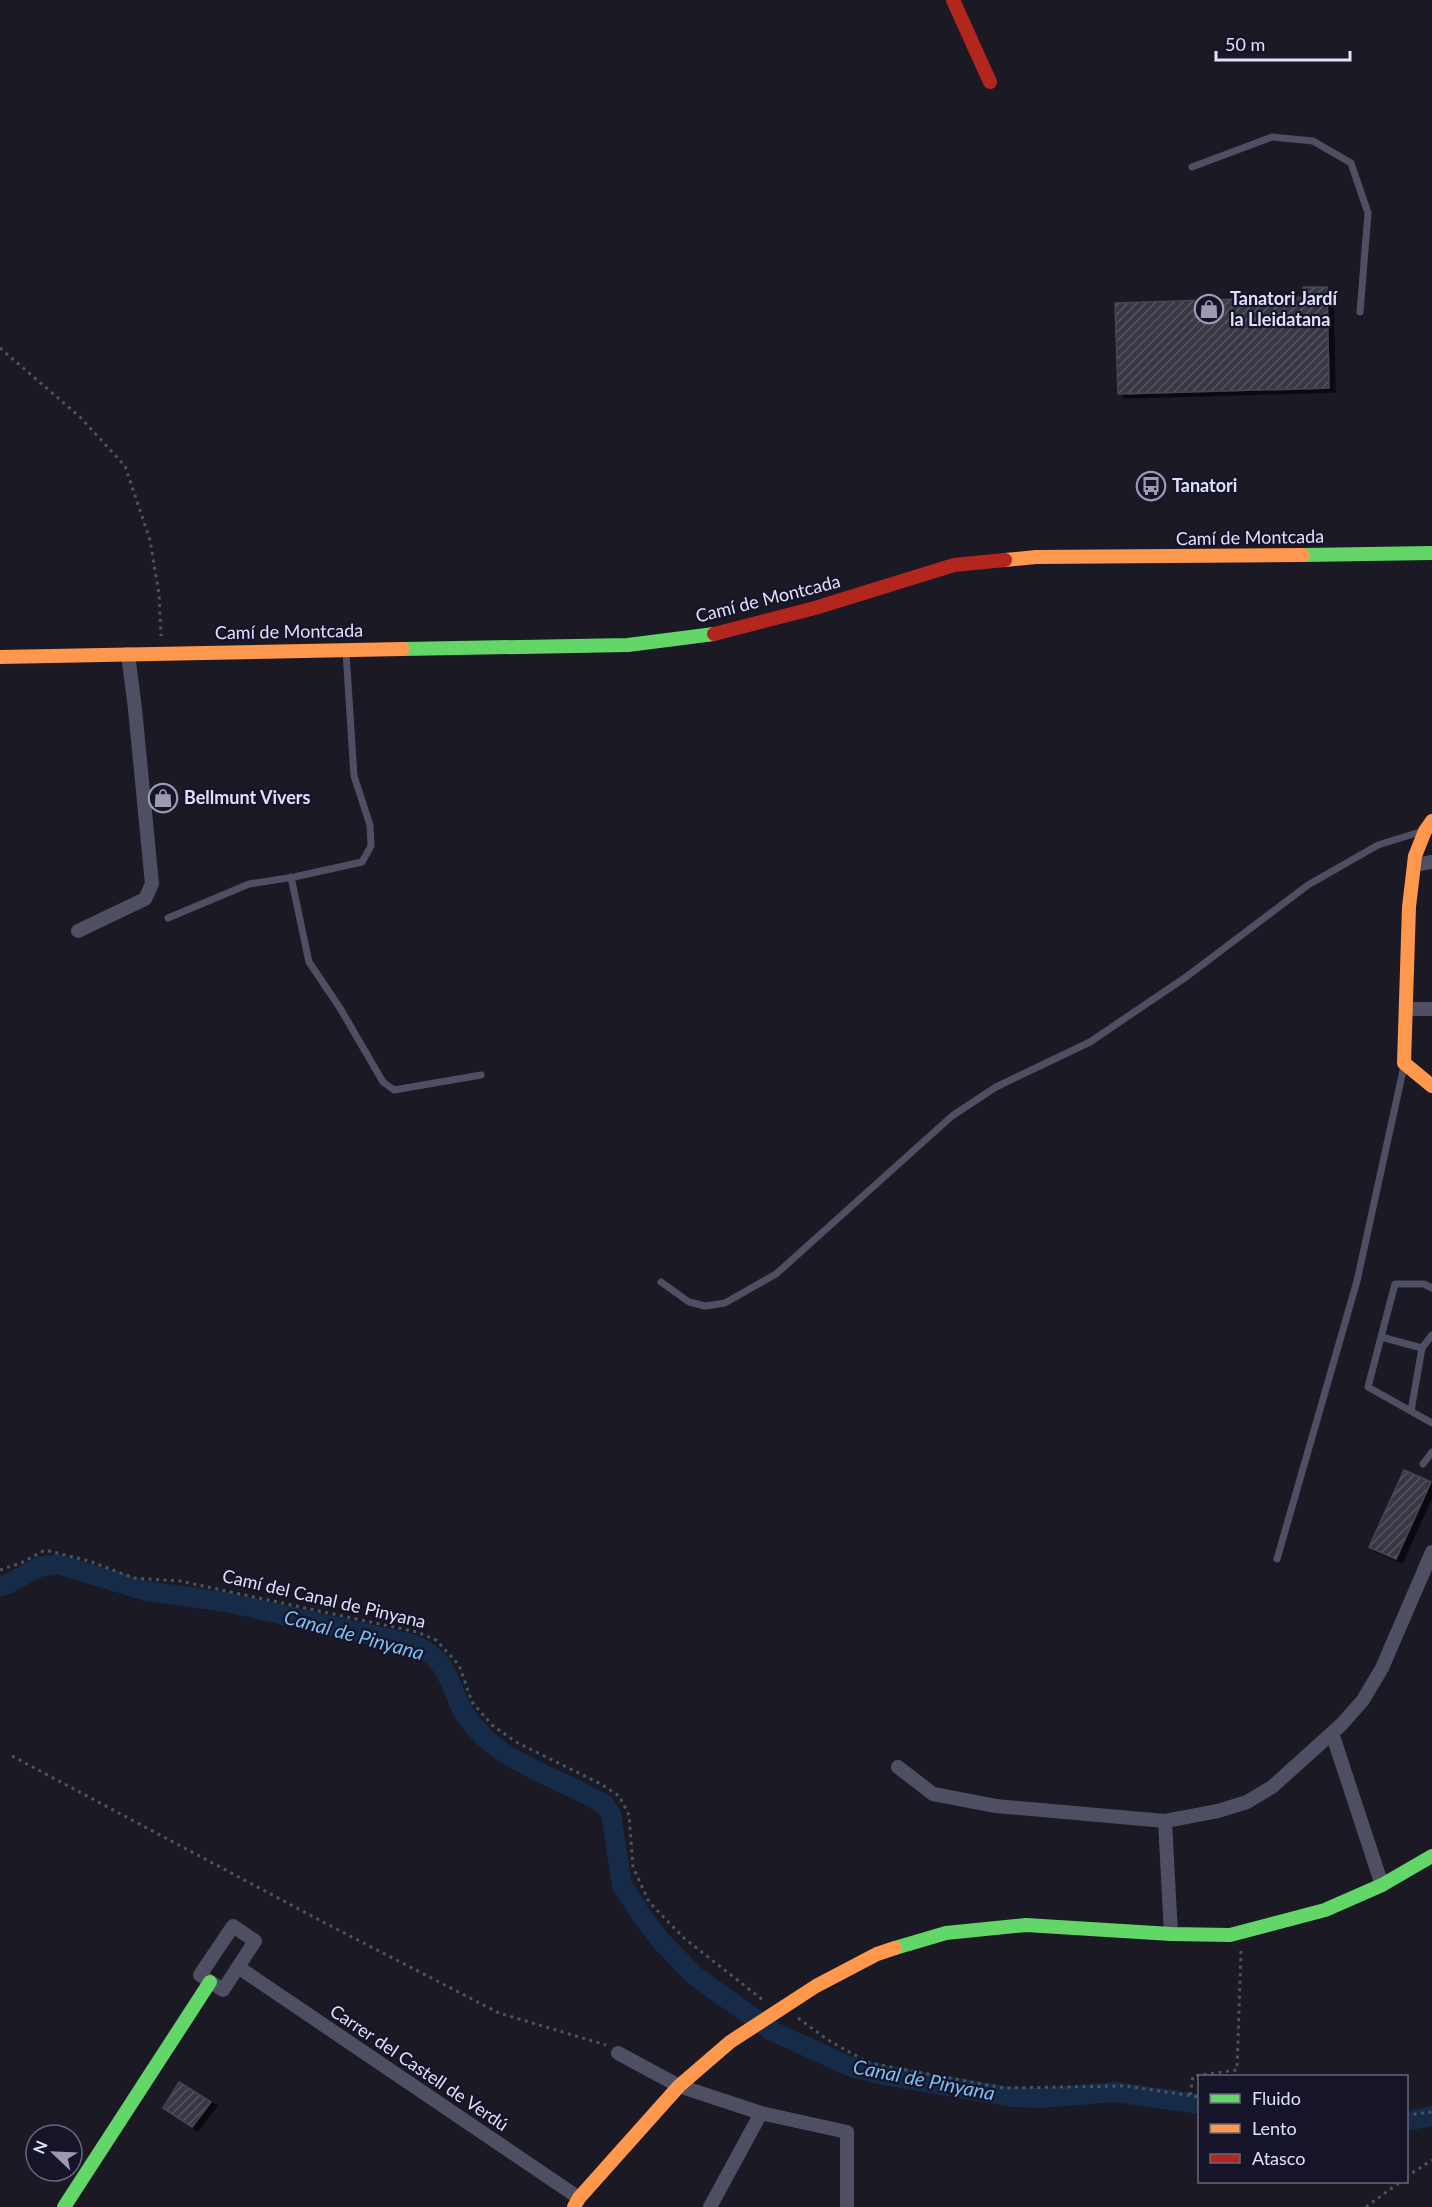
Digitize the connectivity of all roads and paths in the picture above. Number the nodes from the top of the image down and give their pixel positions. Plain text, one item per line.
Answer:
1 (958, 1) edge
2 (990, 82) dead end
3 (1192, 167) dead end
4 (1360, 312) dead end
5 (0, 348) edge
6 (1432, 553) edge
7 (346, 649) junction
8 (161, 653) junction
9 (128, 654) junction
10 (0, 657) edge
11 (1429, 826) edge
12 (1432, 862) edge
13 (1414, 865) junction
14 (291, 878) junction
15 (168, 918) dead end
16 (78, 932) dead end
17 (1406, 1009) junction
18 (1432, 1009) edge
19 (1404, 1063) junction
20 (481, 1075) dead end
21 (1432, 1086) edge
22 (661, 1282) dead end
23 (1432, 1288) edge
24 (1432, 1335) edge
25 (1381, 1338) junction
26 (1422, 1348) junction
27 (1411, 1412) junction
28 (1432, 1423) edge
29 (1432, 1452) edge
30 (1423, 1464) dead end
31 (1277, 1558) dead end
32 (1431, 1562) edge
33 (0, 1570) edge
34 (1332, 1733) junction
35 (12, 1756) dead end
36 (898, 1767) dead end
37 (1165, 1821) junction
38 (1432, 1856) edge
39 (1382, 1885) junction
40 (1242, 1933) junction
41 (1171, 1934) junction
42 (238, 1967) junction
43 (210, 1982) junction
44 (776, 2011) junction
45 (618, 2053) joint
46 (1198, 2075) edge
47 (1200, 2075) edge
48 (679, 2086) junction
49 (1190, 2096) junction
50 (1198, 2097) edge
51 (1432, 2112) edge
52 (761, 2113) junction
53 (1408, 2115) edge
54 (1432, 2160) edge
55 (1408, 2176) edge
56 (1397, 2183) edge
57 (577, 2203) edge
58 (64, 2207) edge
59 (710, 2207) edge
60 (847, 2207) edge
61 (1366, 2207) edge

1 - 2 street
3 - 4 lane
5 - 8 path
6 - 7 street, Camí de Montcada
7 - 8 street, Camí de Montcada
7 - 14 lane
8 - 9 street, Camí de Montcada
9 - 10 street, Camí de Montcada
9 - 16 street
11 - 13 street
11 - 22 lane
12 - 13 street
13 - 17 street
14 - 15 lane
14 - 20 lane
17 - 18 street
17 - 19 street
19 - 21 street
19 - 31 lane
23 - 25 lane
24 - 26 lane
25 - 26 lane
25 - 27 lane
26 - 27 lane
27 - 28 lane
29 - 30 lane
32 - 34 street
33 - 44 path, Camí del Canal de Pinyana
34 - 37 street
34 - 39 street
35 - 45 path
36 - 37 street
37 - 41 street
38 - 39 street
39 - 40 street
40 - 41 street
40 - 47 path
41 - 44 street
42 - 43 street
42 - 43 street
42 - 57 street, Carrer del Castell de Verdú
43 - 58 street
44 - 48 street
44 - 49 path, Camí del Canal de Pinyana
45 - 48 street
46 - 49 path
48 - 52 street
48 - 57 street
49 - 50 path, Camí del Canal de Pinyana
51 - 53 path
52 - 59 street
52 - 60 street
54 - 55 path
56 - 61 path

